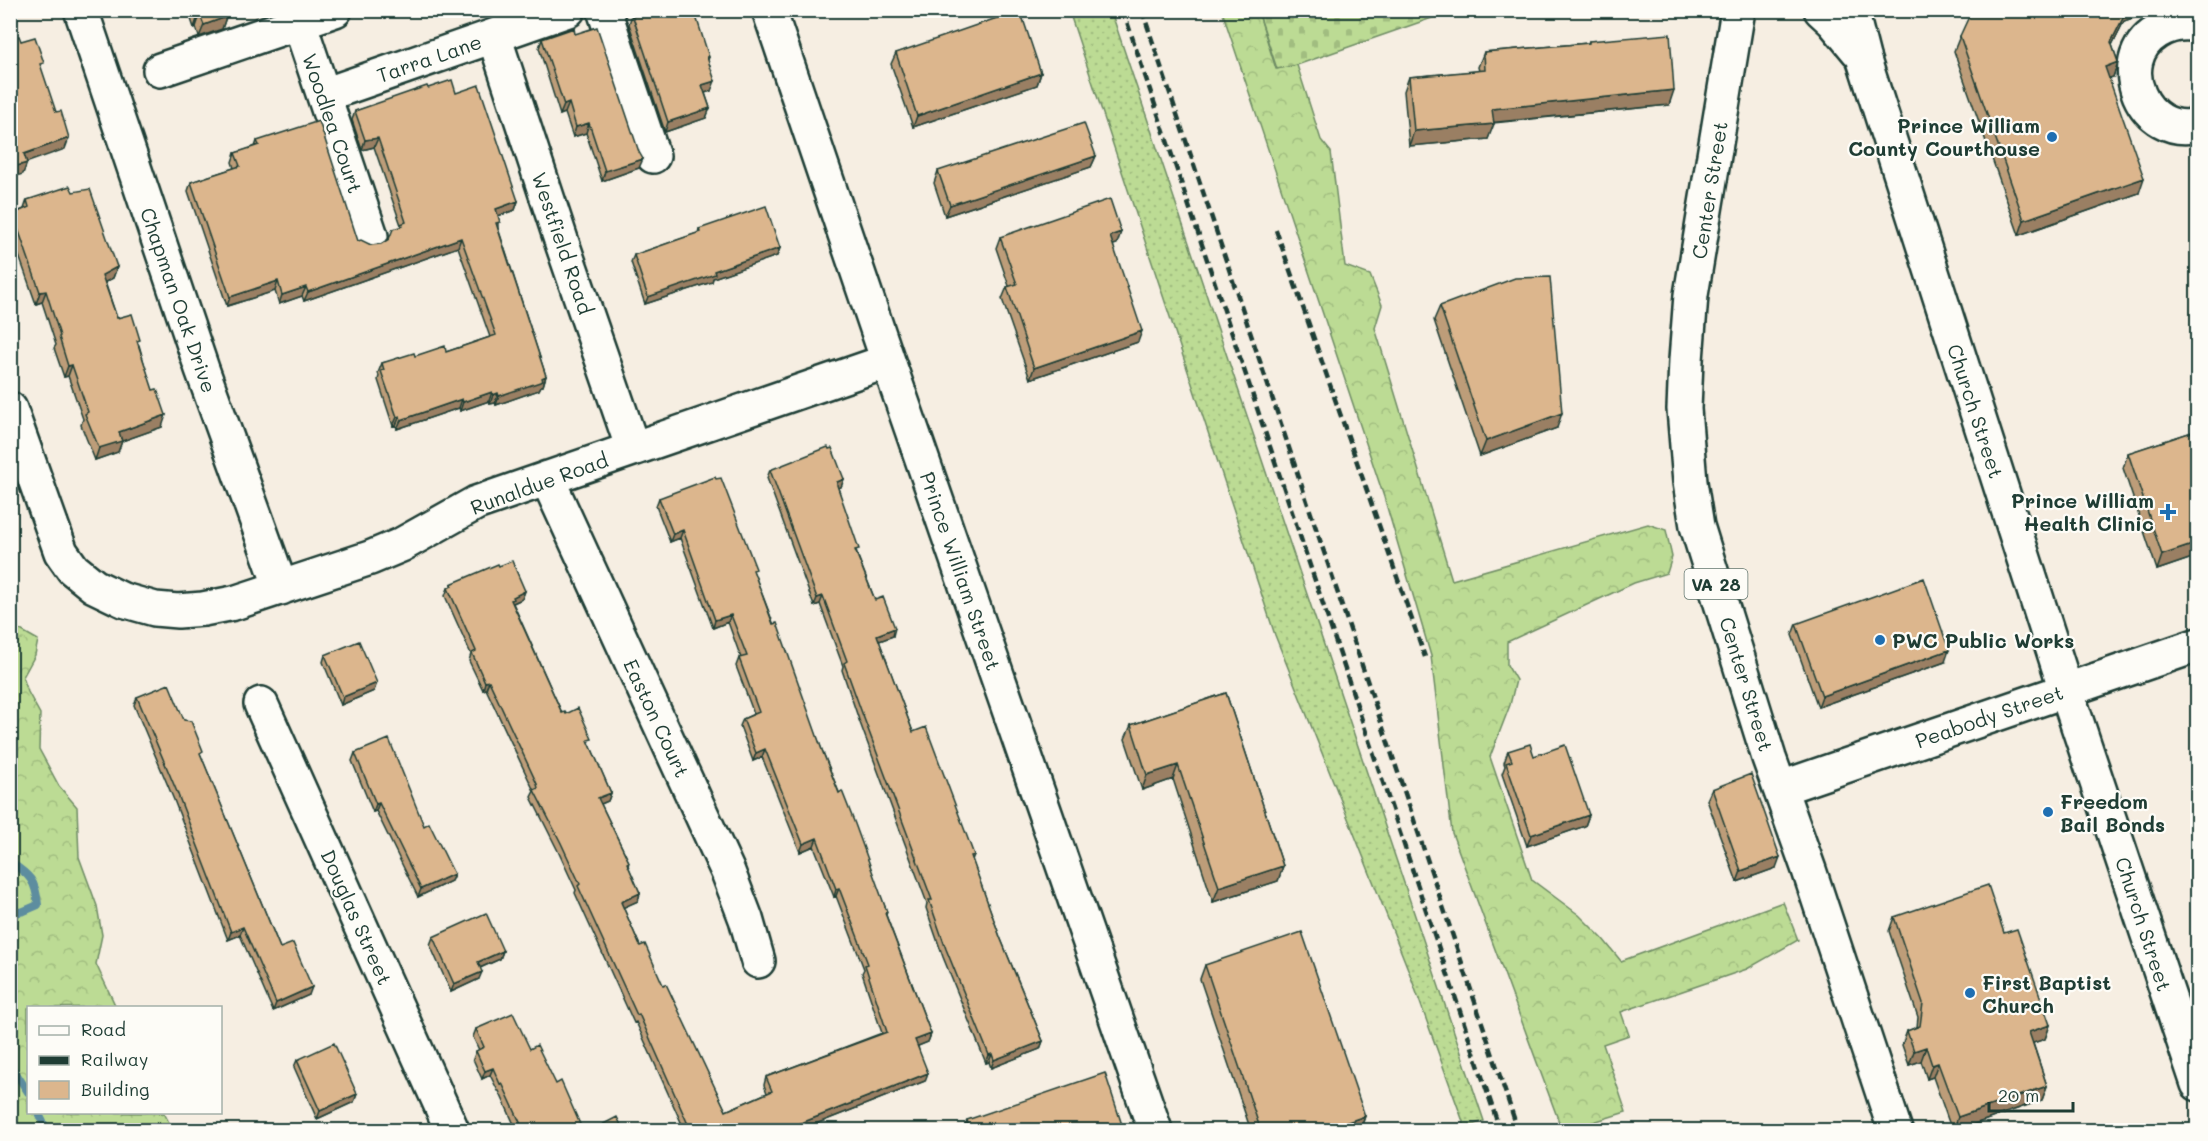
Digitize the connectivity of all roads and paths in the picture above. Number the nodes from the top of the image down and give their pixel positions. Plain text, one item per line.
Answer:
1 (81, 10) edge
2 (335, 10) edge
3 (568, 10) edge
4 (604, 10) edge
5 (769, 10) edge
6 (1821, 10) edge
7 (1851, 10) edge
8 (1739, 12) edge
9 (297, 17) edge
10 (2198, 25) edge
11 (494, 36) junction
12 (1863, 57) junction
13 (160, 70) dead end
14 (324, 95) junction
15 (2198, 125) edge
16 (653, 156) dead end
17 (371, 236) dead end
18 (888, 361) junction
19 (10, 409) edge
20 (633, 449) junction
21 (547, 478) junction
22 (281, 588) junction
23 (2198, 645) edge
24 (2066, 690) junction
25 (261, 704) dead end
26 (1781, 788) junction
27 (758, 961) dead end
28 (2198, 1084) edge
29 (452, 1131) edge
30 (1155, 1131) edge
31 (1895, 1131) edge

1 - 22 main road, Chapman Oak Drive
2 - 9 main road
3 - 11 main road, Tarra Lane
4 - 16 main road
5 - 18 main road, Prince William Street
6 - 12 main road
7 - 12 main road, Church Street
8 - 26 main road, Center Street / VA 28
9 - 13 main road
9 - 14 main road, Woodlea Court
10 - 15 main road
11 - 14 main road, Tarra Lane
11 - 20 main road, Westfield Road
12 - 24 main road, Church Street
14 - 17 main road, Woodlea Court
18 - 20 main road, Runaldue Road
18 - 30 main road, Prince William Street
19 - 22 main road, Runaldue Road
20 - 21 main road, Runaldue Road
21 - 22 main road, Runaldue Road
21 - 27 main road, Easton Court
23 - 24 main road, Peabody Street
24 - 26 main road, Peabody Street
24 - 28 main road, Church Street
25 - 29 main road, Douglas Street
26 - 31 main road, Center Street / VA 28

